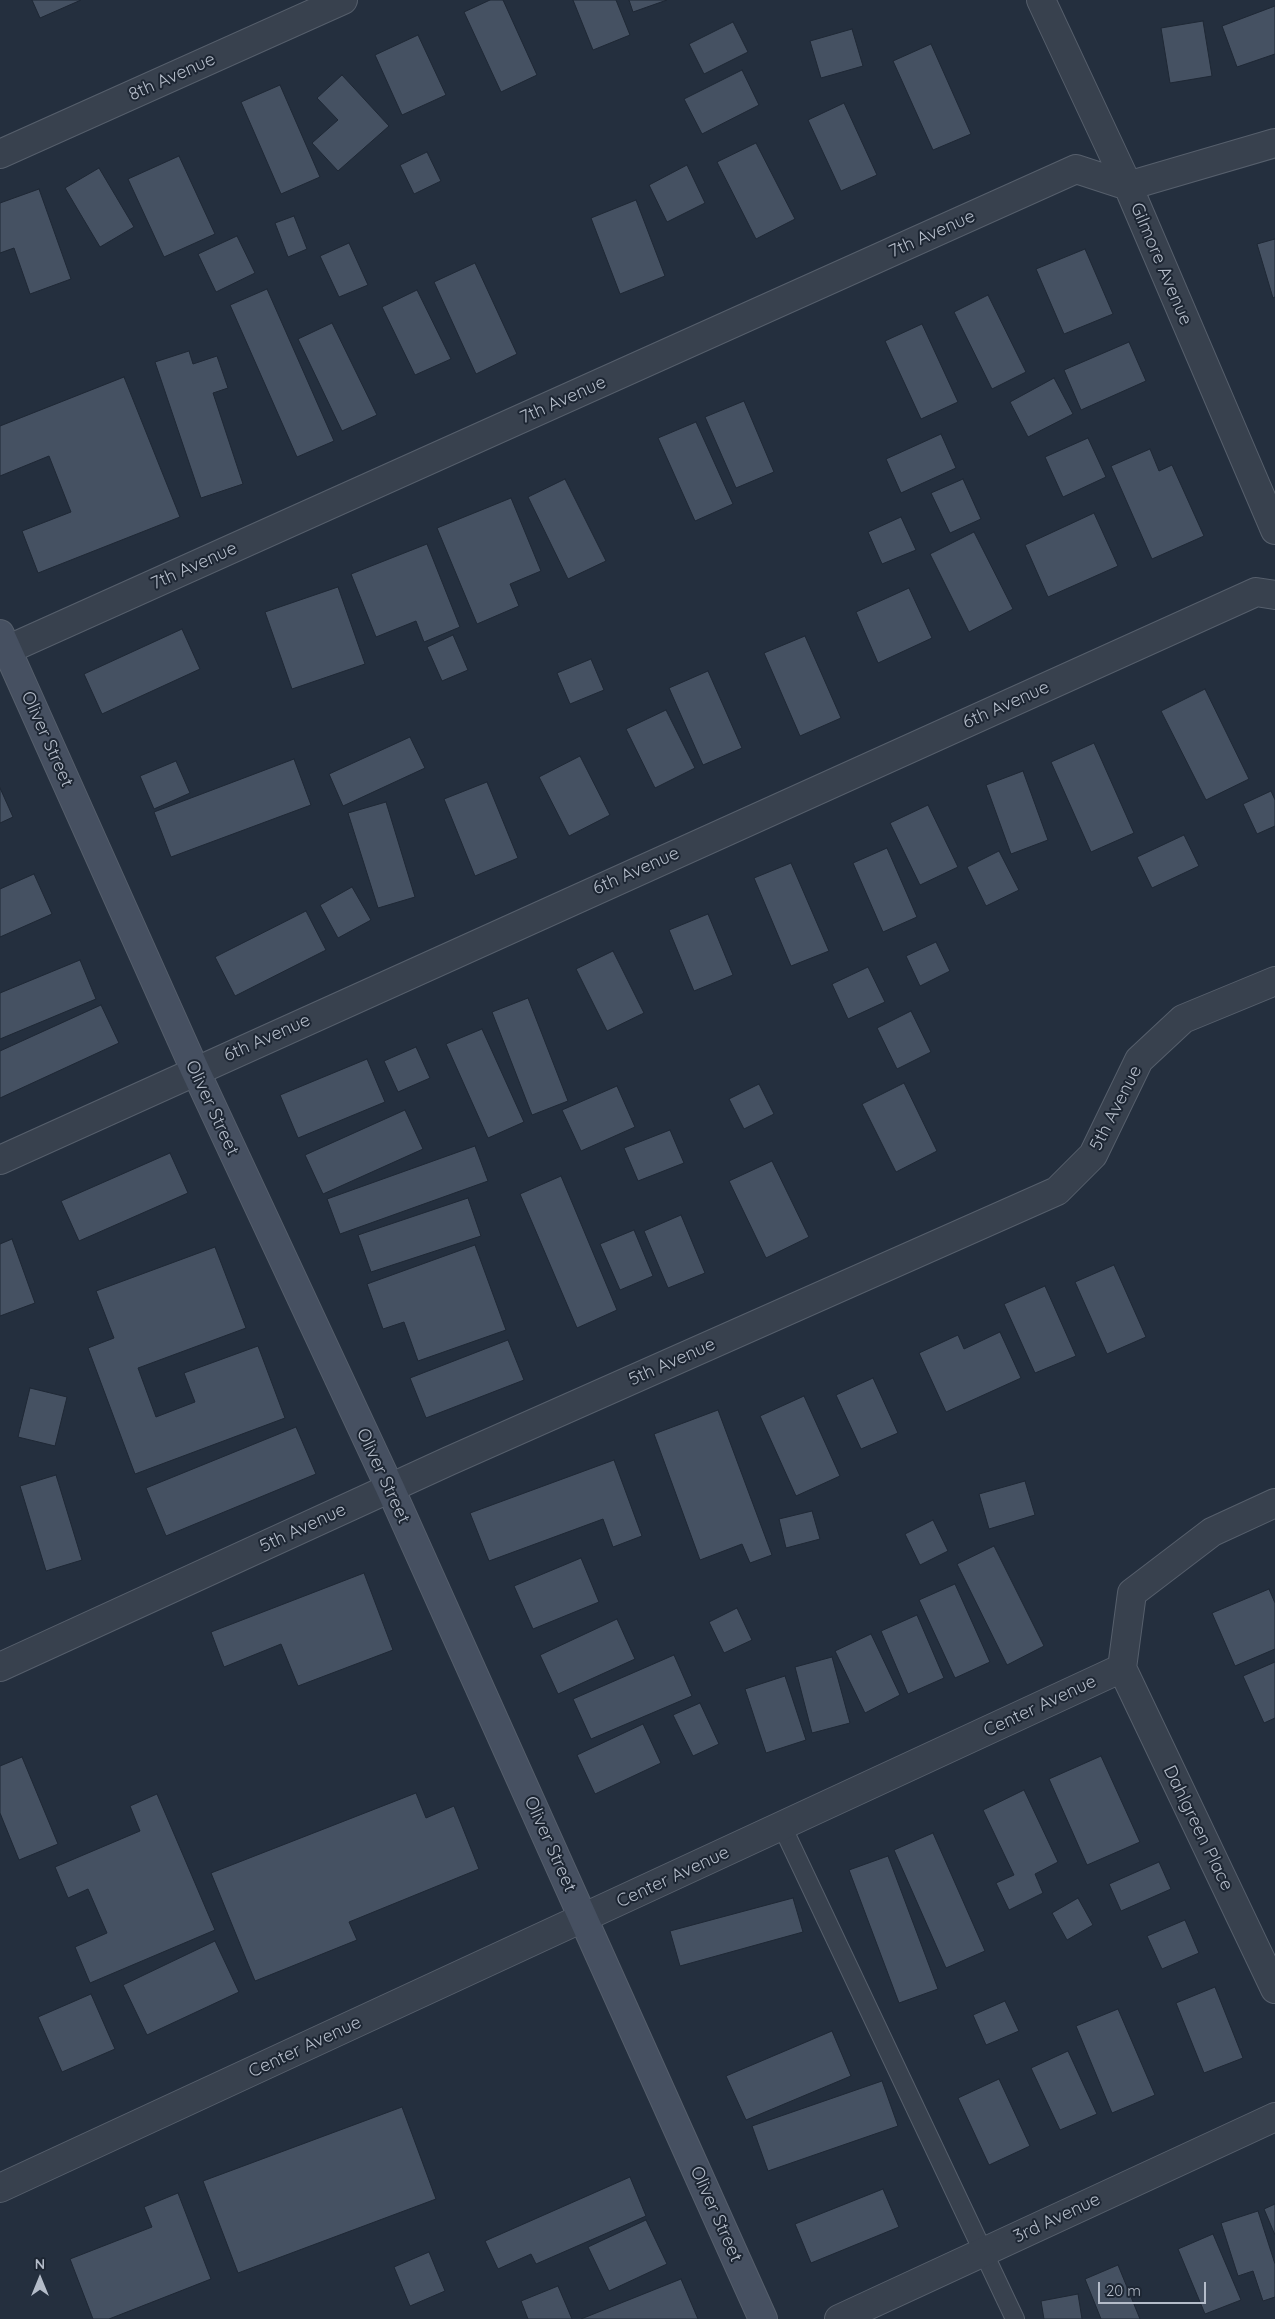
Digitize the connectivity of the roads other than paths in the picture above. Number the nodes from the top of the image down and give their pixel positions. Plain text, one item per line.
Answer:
1 (343, 0) edge
2 (1041, 0) edge
3 (1275, 143) edge
4 (0, 154) edge
5 (1128, 186) junction
6 (1275, 530) edge
7 (1275, 596) edge
8 (2, 645) edge
9 (1275, 981) edge
10 (194, 1070) junction
11 (0, 1160) edge
12 (390, 1488) junction
13 (1275, 1503) edge
14 (0, 1667) edge
15 (1122, 1668) junction
16 (782, 1826) junction
17 (584, 1919) junction
18 (1275, 1989) edge
19 (1275, 2117) edge
20 (0, 2188) edge
21 (984, 2252) junction
22 (763, 2319) edge
23 (839, 2319) edge
24 (1015, 2319) edge

1 - 4 street, 8th Avenue
2 - 5 street, Gilmore Avenue
3 - 5 street
5 - 6 street, Gilmore Avenue
5 - 8 street, 7th Avenue
7 - 10 street, 6th Avenue
8 - 10 main road, Oliver Street
9 - 12 street, 5th Avenue
10 - 11 street, 6th Avenue
10 - 12 main road, Oliver Street
12 - 14 street, 5th Avenue
12 - 17 main road, Oliver Street
13 - 15 street
15 - 16 street, Center Avenue
15 - 18 street, Dahlgreen Place
16 - 17 street, Center Avenue
16 - 21 lane
17 - 20 street, Center Avenue
17 - 22 main road, Oliver Street
19 - 21 street, 3rd Avenue
21 - 23 street, 3rd Avenue
21 - 24 lane

